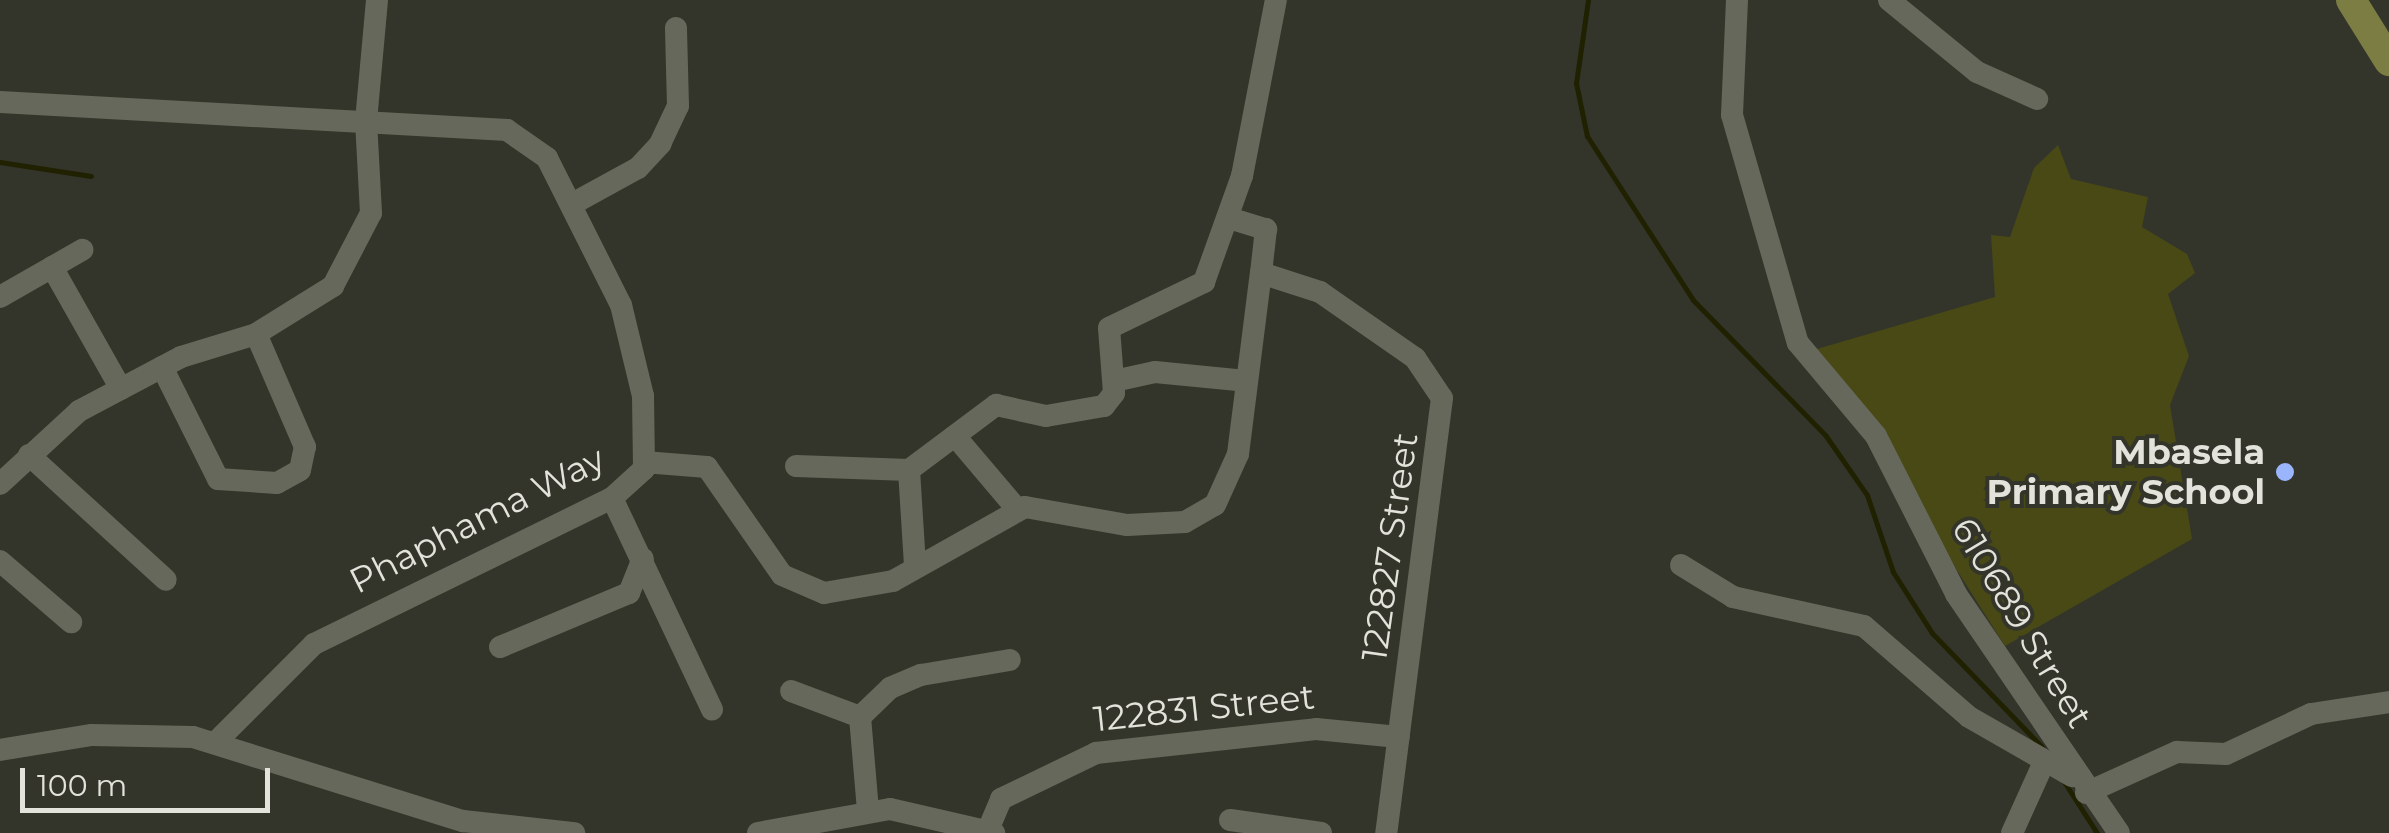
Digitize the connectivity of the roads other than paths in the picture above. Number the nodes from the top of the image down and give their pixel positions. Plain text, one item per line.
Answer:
1 (378, 0) edge
2 (1276, 0) edge
3 (1737, 0) edge
4 (1889, 0) edge
5 (2351, 0) edge
6 (676, 28) dead end
7 (2389, 61) edge
8 (2037, 99) dead end
9 (0, 102) edge
10 (366, 121) junction
11 (574, 204) junction
12 (1229, 218) junction
13 (82, 250) dead end
14 (52, 267) junction
15 (1261, 272) junction
16 (0, 296) edge
17 (256, 334) junction
18 (162, 368) junction
19 (1114, 381) junction
20 (1246, 381) junction
21 (121, 389) junction
22 (955, 436) junction
23 (29, 455) junction
24 (644, 462) junction
25 (796, 466) dead end
26 (910, 470) junction
27 (0, 484) edge
28 (612, 498) junction
29 (1017, 509) junction
30 (643, 559) junction
31 (0, 561) edge
32 (1681, 565) dead end
33 (915, 566) junction
34 (166, 580) dead end
35 (72, 622) dead end
36 (500, 647) dead end
37 (1010, 660) dead end
38 (792, 691) dead end
39 (2389, 702) edge
40 (712, 710) dead end
41 (860, 716) junction
42 (1399, 737) junction
43 (216, 742) junction
44 (0, 750) edge
45 (2044, 762) junction
46 (2079, 785) junction
47 (868, 810) junction
48 (1230, 820) dead end
49 (438, 823) edge
50 (991, 832) edge
51 (574, 833) edge
52 (758, 833) edge
53 (1321, 833) edge
54 (1386, 833) edge
55 (2012, 833) edge
56 (2119, 833) edge

1 - 10 street
2 - 12 street
3 - 46 street, 610689 Street
4 - 8 street
5 - 7 main road
6 - 11 street
9 - 10 street, Phaphama Way
10 - 11 street, Phaphama Way
10 - 17 street
11 - 24 street, Phaphama Way
12 - 15 street
12 - 19 street
13 - 14 street
14 - 16 street
14 - 21 street
15 - 20 street
15 - 42 street, 122827 Street
17 - 18 street
17 - 18 street
18 - 21 street
19 - 20 street
19 - 22 street
20 - 29 street
21 - 23 street
22 - 26 street
22 - 29 street
23 - 27 street
23 - 34 street
24 - 28 street, Phaphama Way
24 - 33 street
25 - 26 street
26 - 33 street
28 - 30 street
28 - 43 street, Phaphama Way
29 - 33 street
30 - 36 street
30 - 40 street
31 - 35 street
32 - 45 street
37 - 41 street
38 - 41 street
39 - 46 street
41 - 47 street
42 - 50 street, 122831 Street
42 - 54 street, 122827 Street
43 - 44 street
43 - 49 street
45 - 46 street
45 - 55 street
46 - 56 street, 610689 Street
47 - 50 street
47 - 52 street
48 - 53 street
49 - 51 street

